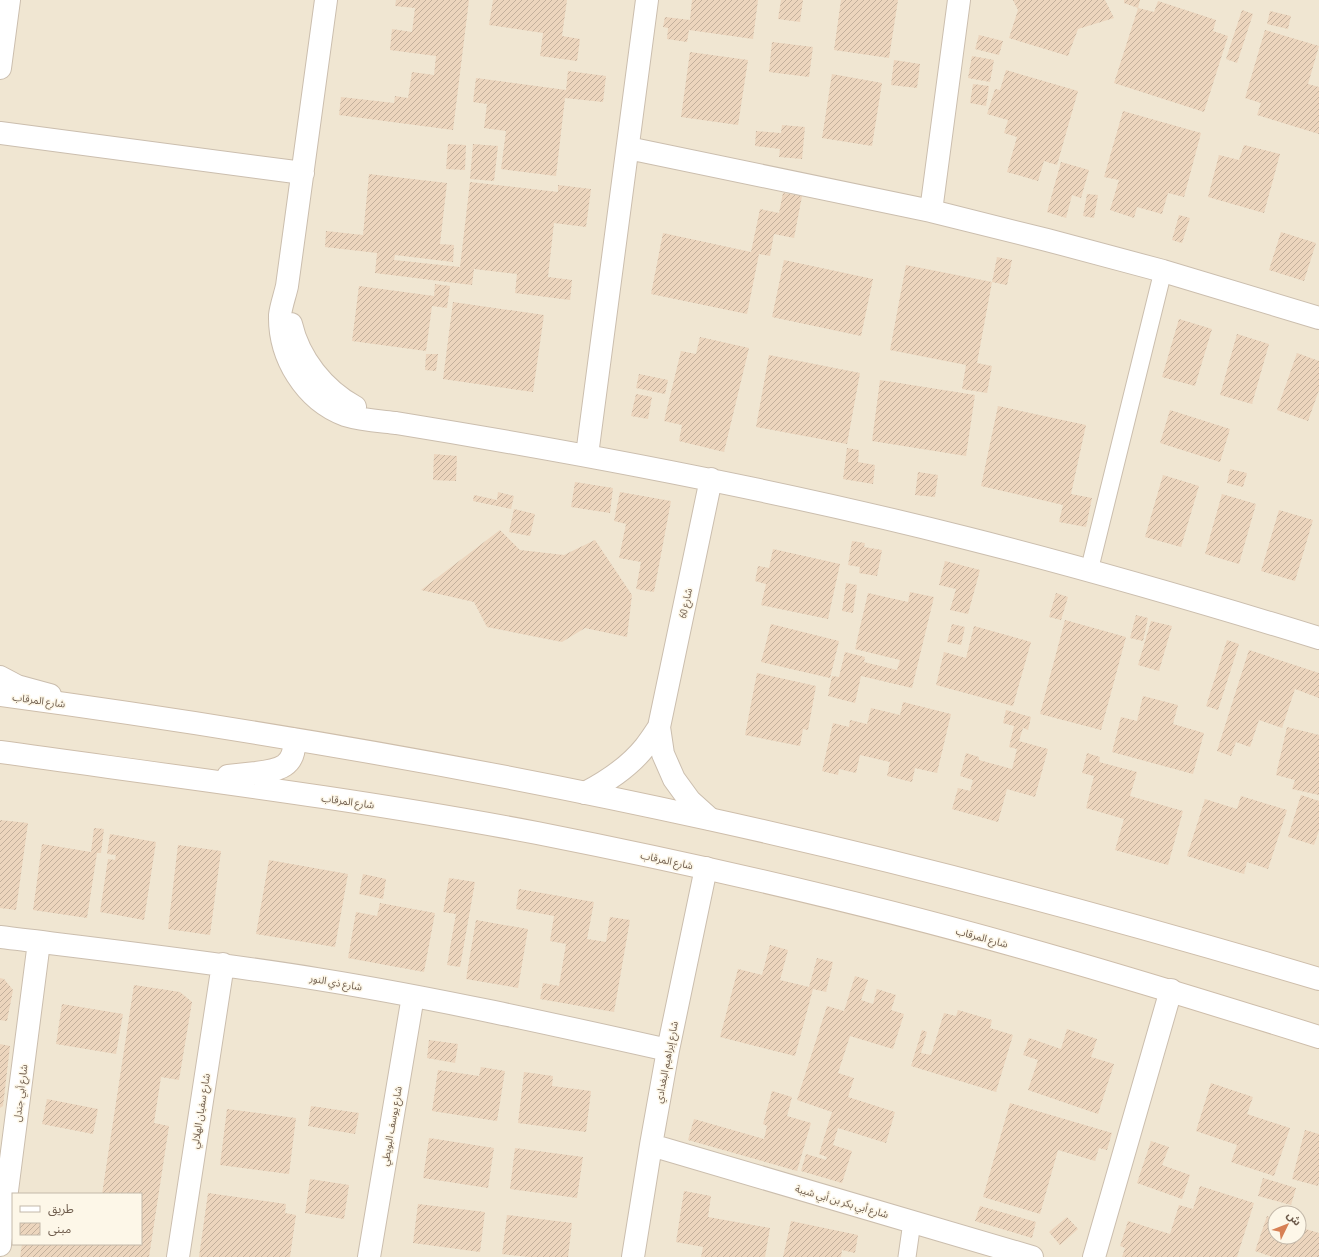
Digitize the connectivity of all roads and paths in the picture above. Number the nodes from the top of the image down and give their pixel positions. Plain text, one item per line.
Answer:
1 (9, 0) edge
2 (326, 0) edge
3 (647, 0) edge
4 (959, 0) edge
5 (0, 68) edge
6 (0, 133) edge
7 (628, 148) junction
8 (303, 173) junction
9 (931, 211) junction
10 (1163, 271) junction
11 (1319, 318) edge
12 (587, 455) junction
13 (711, 479) junction
14 (1089, 570) junction
15 (1319, 638) edge
16 (0, 677) edge
17 (0, 695) edge
18 (92, 707) junction
19 (659, 726) junction
20 (294, 739) junction
21 (0, 752) edge
22 (195, 780) junction
23 (585, 792) junction
24 (710, 819) junction
25 (706, 868) junction
26 (0, 936) edge
27 (40, 942) junction
28 (223, 964) junction
29 (1319, 979) edge
30 (1171, 990) junction
31 (413, 996) junction
32 (1319, 1037) edge
33 (668, 1050) junction
34 (7, 1137) edge
35 (651, 1145) junction
36 (912, 1222) junction
37 (0, 1245) edge
38 (178, 1257) edge
39 (369, 1257) edge
40 (634, 1257) edge
41 (908, 1257) edge
42 (1032, 1257) edge
43 (1094, 1257) edge

1 - 5 street
2 - 8 street
3 - 7 street
4 - 9 street
6 - 8 street
7 - 9 street
7 - 12 street
8 - 12 street
9 - 10 street
10 - 11 street
10 - 14 lane
12 - 13 street
13 - 14 street
13 - 19 street, شارع 60
14 - 15 street
16 - 18 street
17 - 18 street, شارع المرقاب
18 - 20 street, شارع المرقاب
19 - 23 street, شارع 60
19 - 24 street, شارع 60
20 - 22 street
20 - 23 street, شارع المرقاب
21 - 22 street, شارع المرقاب
22 - 25 street, شارع المرقاب
23 - 24 street, شارع المرقاب
24 - 29 street, شارع المرقاب
25 - 30 street, شارع المرقاب
25 - 33 street, شارع إبراهيم البغدادي
26 - 27 street, شارع ذي النور
27 - 28 street, شارع ذي النور
27 - 34 street, شارع أبي جندل
28 - 31 street, شارع ذي النور
28 - 38 street, شارع سفيان الهلالي
30 - 32 street, شارع المرقاب
30 - 43 street
31 - 33 street, شارع ذي النور
31 - 39 street, شارع يوسف البويطي
33 - 35 street, شارع إبراهيم البغدادي
34 - 37 street, شارع أبي جندل
35 - 36 street, شارع أبي بكر بن أبي شيبة
35 - 40 street, شارع إبراهيم البغدادي
36 - 41 lane
36 - 42 street, شارع أبي بكر بن أبي شيبة

